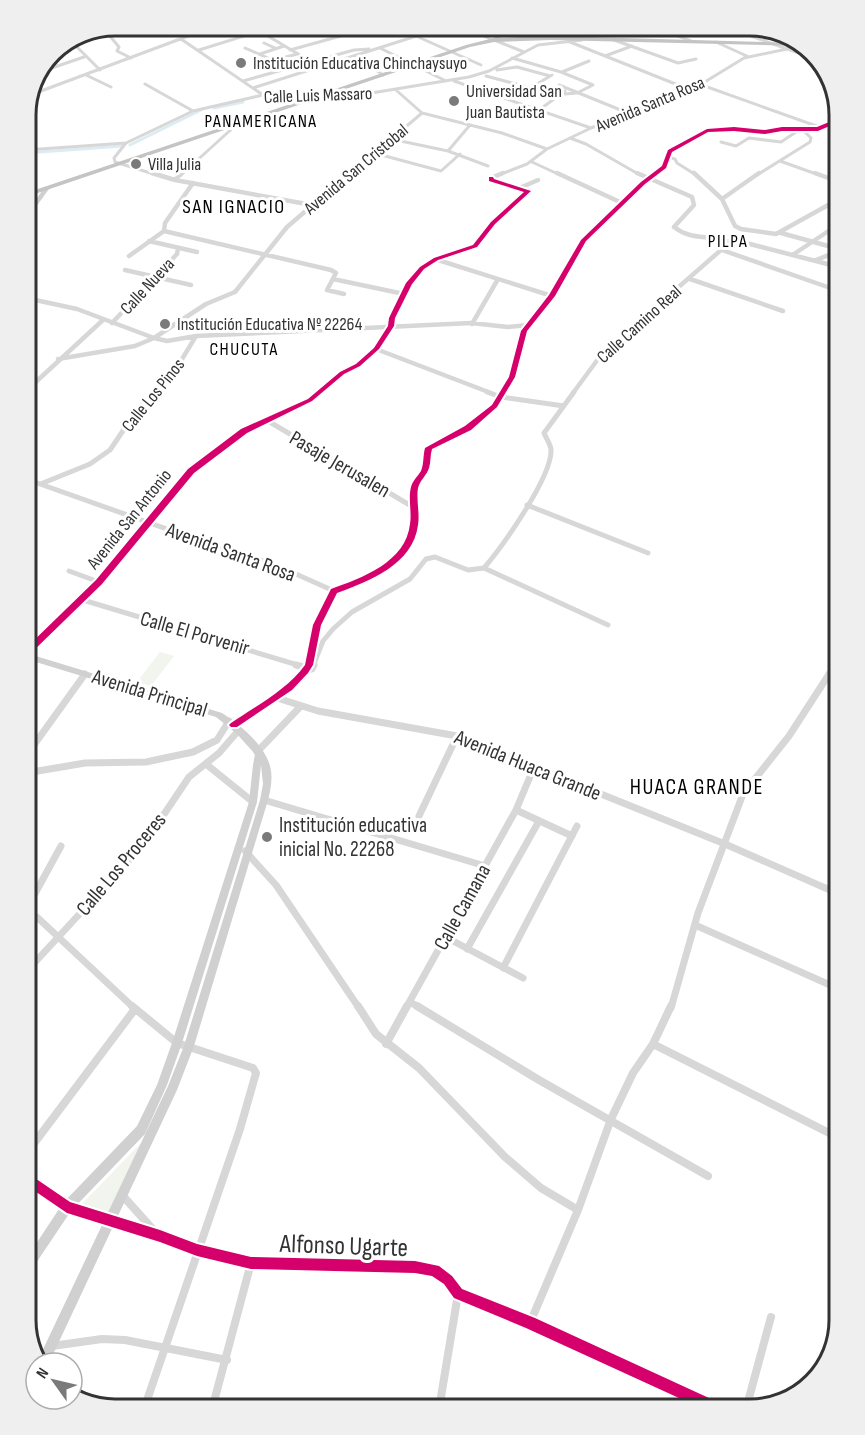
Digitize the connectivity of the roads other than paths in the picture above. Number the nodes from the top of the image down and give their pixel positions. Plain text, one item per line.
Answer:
1 (187, 36) edge
2 (244, 36) edge
3 (268, 36) edge
4 (336, 36) edge
5 (414, 36) joint
6 (484, 36) edge
7 (500, 36) edge
8 (552, 36) edge
9 (566, 36) edge
10 (616, 36) junction
11 (676, 36) edge
12 (751, 36) edge
13 (110, 37) edge
14 (557, 38) junction
15 (763, 38) edge
16 (181, 39) junction
17 (273, 39) junction
18 (492, 39) junction
19 (588, 39) junction
20 (569, 41) junction
21 (689, 41) junction
22 (765, 41) junction
23 (716, 42) junction
24 (774, 44) junction
25 (786, 44) edge
26 (538, 45) junction
27 (284, 46) junction
28 (632, 46) junction
29 (76, 47) edge
30 (378, 47) junction
31 (245, 48) dead end
32 (276, 49) junction
33 (369, 49) junction
34 (787, 49) junction
35 (199, 50) junction
36 (290, 50) junction
37 (450, 52) junction
38 (524, 52) junction
39 (799, 53) edge
40 (260, 54) junction
41 (297, 54) junction
42 (357, 56) junction
43 (604, 56) junction
44 (84, 57) junction
45 (749, 57) junction
46 (131, 58) junction
47 (511, 58) junction
48 (696, 59) dead end
49 (274, 61) junction
50 (310, 61) junction
51 (589, 61) dead end
52 (414, 64) junction
53 (481, 65) dead end
54 (320, 66) junction
55 (289, 67) junction
56 (51, 68) edge
57 (100, 70) junction
58 (561, 72) junction
59 (86, 75) junction
60 (383, 75) junction
61 (488, 75) junction
62 (550, 76) junction
63 (574, 76) junction
64 (449, 80) junction
65 (243, 81) junction
66 (460, 83) junction
67 (145, 84) dead end
68 (699, 84) junction
69 (111, 87) dead end
70 (252, 87) junction
71 (533, 87) junction
72 (567, 89) junction
73 (688, 89) junction
74 (396, 90) junction
75 (40, 91) edge
76 (577, 93) junction
77 (564, 94) junction
78 (263, 95) junction
79 (321, 96) junction
80 (510, 100) junction
81 (539, 110) junction
82 (193, 111) junction
83 (422, 113) junction
84 (628, 114) junction
85 (236, 124) junction
86 (470, 125) junction
87 (829, 125) edge
88 (591, 128) junction
89 (822, 128) junction
90 (801, 130) junction
91 (570, 138) junction
92 (392, 139) junction
93 (721, 142) dead end
94 (126, 143) junction
95 (36, 149) edge
96 (547, 149) junction
97 (448, 151) junction
98 (374, 153) junction
99 (460, 154) junction
100 (668, 157) junction
101 (780, 161) junction
102 (531, 162) junction
103 (119, 164) junction
104 (488, 165) dead end
105 (829, 178) edge
106 (647, 179) junction
107 (175, 180) junction
108 (538, 180) dead end
109 (193, 183) junction
110 (521, 187) junction
111 (45, 189) junction
112 (36, 192) edge
113 (722, 199) junction
114 (36, 202) edge
115 (622, 202) junction
116 (312, 205) junction
117 (829, 205) edge
118 (164, 231) junction
119 (829, 232) edge
120 (780, 233) junction
121 (148, 241) junction
122 (813, 242) junction
123 (729, 243) junction
124 (829, 247) edge
125 (178, 248) junction
126 (722, 250) junction
127 (197, 252) dead end
128 (794, 254) junction
129 (829, 254) edge
130 (129, 256) dead end
131 (265, 256) junction
132 (436, 259) junction
133 (815, 260) junction
134 (829, 264) edge
135 (125, 270) dead end
136 (155, 276) junction
137 (333, 279) junction
138 (498, 279) junction
139 (690, 279) junction
140 (191, 285) dead end
141 (829, 287) edge
142 (344, 294) dead end
143 (404, 294) junction
144 (552, 296) junction
145 (36, 300) edge
146 (783, 311) dead end
147 (103, 320) junction
148 (112, 323) junction
149 (472, 324) junction
150 (528, 325) junction
151 (391, 326) junction
152 (196, 336) junction
153 (154, 338) junction
154 (376, 349) junction
155 (58, 359) junction
156 (36, 381) edge
157 (501, 397) junction
158 (564, 406) junction
159 (268, 421) junction
160 (36, 482) edge
161 (42, 483) junction
162 (527, 505) junction
163 (413, 507) junction
164 (148, 522) junction
165 (648, 553) dead end
166 (484, 568) junction
167 (69, 571) dead end
168 (99, 582) junction
169 (334, 591) junction
170 (83, 600) junction
171 (608, 625) dead end
172 (36, 645) edge
173 (36, 657) edge
174 (306, 670) junction
175 (85, 674) junction
176 (829, 675) edge
177 (274, 698) junction
178 (298, 708) junction
179 (234, 725) junction
180 (457, 736) junction
181 (36, 742) edge
182 (258, 754) junction
183 (206, 764) junction
184 (534, 767) junction
185 (36, 771) edge
186 (259, 801) junction
187 (516, 810) junction
188 (419, 816) dead end
189 (539, 821) junction
190 (577, 826) dead end
191 (572, 836) junction
192 (725, 844) junction
193 (61, 846) dead end
194 (244, 850) junction
195 (485, 866) junction
196 (829, 889) edge
197 (36, 892) edge
198 (36, 919) edge
199 (695, 925) junction
200 (57, 937) junction
201 (455, 942) dead end
202 (467, 949) junction
203 (36, 961) edge
204 (503, 968) junction
205 (523, 978) dead end
206 (829, 984) edge
207 (410, 1002) junction
208 (135, 1009) junction
209 (177, 1043) junction
210 (386, 1044) junction
211 (653, 1044) junction
212 (189, 1046) junction
213 (611, 1119) junction
214 (829, 1132) edge
215 (36, 1141) edge
216 (708, 1176) dead end
217 (36, 1185) edge
218 (123, 1196) junction
219 (67, 1207) junction
220 (578, 1210) junction
221 (111, 1221) junction
222 (160, 1236) junction
223 (197, 1250) junction
224 (36, 1253) edge
225 (251, 1263) junction
226 (458, 1294) junction
227 (771, 1317) dead end
228 (530, 1323) junction
229 (52, 1346) junction
230 (163, 1349) junction
231 (49, 1351) edge
232 (227, 1360) junction
233 (147, 1399) edge
234 (216, 1399) edge
235 (441, 1399) edge
236 (693, 1399) edge
237 (749, 1399) edge

1 - 16 street
2 - 35 street
3 - 17 street
4 - 36 street
5 - 30 street
5 - 37 street
6 - 18 main road
7 - 18 main road
8 - 14 street
9 - 14 street, Calle Luis Massaro
10 - 19 highway
10 - 21 highway
10 - 28 street
11 - 21 street
12 - 22 street
13 - 46 street
14 - 18 highway
14 - 19 highway
14 - 26 street, Calle Luis Massaro
15 - 22 street
16 - 35 street
16 - 46 street
17 - 27 street
17 - 32 street
18 - 37 highway
18 - 38 street
19 - 20 street, Calle Luis Massaro
20 - 26 street, Calle Luis Massaro
20 - 43 street
21 - 23 highway
22 - 24 street
23 - 24 highway
23 - 45 street
24 - 25 highway
24 - 34 street
26 - 38 street, Calle Luis Massaro
27 - 32 street
27 - 36 street
28 - 43 street
28 - 48 street
29 - 44 street
30 - 33 street
30 - 42 street
30 - 52 street
31 - 40 street
32 - 40 street
33 - 50 street
33 - 54 street
34 - 39 street
34 - 45 street, Avenida Santa Rosa
35 - 65 street
36 - 41 street
37 - 52 highway
37 - 53 street
38 - 47 street, Calle Luis Massaro
40 - 49 street
41 - 49 street
41 - 50 street
42 - 54 street
42 - 60 street
43 - 73 street
44 - 56 street
44 - 57 street
45 - 68 street, Avenida Santa Rosa
46 - 57 street
47 - 58 street
47 - 64 street, Calle Luis Massaro
49 - 55 street
50 - 54 street
50 - 55 street
51 - 58 street
52 - 60 highway
52 - 64 street
54 - 70 street
55 - 65 street
57 - 59 street
58 - 62 street
58 - 63 street
59 - 69 street
59 - 75 street
60 - 79 highway
61 - 62 street
61 - 66 street
61 - 71 street
62 - 71 street
63 - 72 street
63 - 76 street
64 - 66 street
64 - 74 street, Calle Luis Massaro
65 - 70 street
66 - 80 street
67 - 82 street
68 - 73 street, Avenida Santa Rosa
68 - 89 street
70 - 78 street
71 - 80 street
72 - 76 street
72 - 77 street
73 - 84 street, Avenida Santa Rosa
74 - 79 street, Calle Luis Massaro
74 - 83 street
76 - 77 street
76 - 84 street
77 - 81 street
78 - 79 street, Calle Luis Massaro
78 - 82 street, Calle Luis Massaro
79 - 85 highway
80 - 81 street
81 - 88 street
82 - 94 street, Calle Luis Massaro
83 - 86 street
83 - 92 street, Avenida San Cristobal
84 - 88 street, Avenida Santa Rosa
85 - 103 highway
85 - 107 street
86 - 96 street
86 - 97 street
87 - 89 main road
88 - 91 street, Avenida Santa Rosa
89 - 90 main road
90 - 93 street
90 - 100 main road
90 - 101 street
91 - 96 street, Avenida Santa Rosa
91 - 106 street
92 - 97 street
92 - 98 street, Avenida San Cristobal
94 - 95 street, Calle Luis Massaro
94 - 103 street
96 - 102 street, Avenida Santa Rosa
97 - 99 street
98 - 99 street
98 - 116 street, Avenida San Cristobal
99 - 104 street
100 - 106 main road
100 - 113 street
101 - 105 street
101 - 113 street
102 - 110 street, Avenida Santa Rosa
102 - 115 street
103 - 107 street
103 - 111 highway
106 - 115 street
106 - 123 street
107 - 109 street
108 - 110 street
109 - 116 street
109 - 118 street
110 - 132 street, Avenida San Antonio
111 - 112 highway
111 - 114 main road
113 - 120 street
115 - 144 street
116 - 131 street, Avenida San Cristobal
117 - 120 street
118 - 121 street
118 - 131 street
119 - 122 street
120 - 122 street
121 - 125 street
121 - 130 street
122 - 124 street
122 - 128 street
123 - 126 street, Calle Camino Real
123 - 128 street
125 - 127 street
125 - 136 street, Calle Nueva
126 - 139 street, Calle Camino Real
126 - 141 street
128 - 133 street
129 - 133 street
131 - 137 street
131 - 153 street, Avenida San Cristobal
132 - 138 street
132 - 143 street, Avenida San Antonio
133 - 134 street
135 - 136 street
136 - 140 street
136 - 148 street, Calle Nueva
137 - 142 street
137 - 143 street
138 - 144 street
138 - 149 street
139 - 146 street
139 - 158 street, Calle Camino Real
143 - 151 street, Avenida San Antonio
144 - 150 street
145 - 147 street
147 - 148 street
147 - 155 street
148 - 153 street
149 - 150 street
149 - 151 street
150 - 157 street
151 - 152 street
151 - 154 street, Avenida San Antonio
152 - 153 street
152 - 161 street, Calle Los Pinos
153 - 155 street
154 - 157 street
154 - 159 street, Avenida San Antonio
155 - 156 street
157 - 158 street
157 - 163 street
158 - 162 street, Calle Camino Real
159 - 163 street, Pasaje Jerusalen
159 - 164 street, Avenida San Antonio
160 - 161 street, Avenida Santa Rosa
161 - 164 street, Avenida Santa Rosa
162 - 165 street
162 - 166 street, Calle Camino Real
163 - 169 street
164 - 168 street, Avenida San Antonio
164 - 169 street, Avenida Santa Rosa
166 - 171 street
166 - 174 street
167 - 168 street
168 - 170 street, Avenida San Antonio
169 - 174 street
170 - 172 street, Avenida San Antonio
170 - 174 street, Calle El Porvenir
173 - 175 main road, Avenida Principal
174 - 177 street
175 - 179 main road, Avenida Principal
175 - 181 street
176 - 192 street
177 - 178 street, Avenida Huaca Grande
177 - 179 street
178 - 180 street, Avenida Huaca Grande
178 - 182 street
179 - 182 main road, Avenida Principal
179 - 183 street, Calle Los Proceres
179 - 185 street
180 - 184 street, Avenida Huaca Grande
180 - 188 street
182 - 186 main road
183 - 186 street
183 - 200 street, Calle Los Proceres
184 - 187 street, Calle Camana
184 - 192 street, Avenida Huaca Grande
186 - 194 main road
186 - 195 street
187 - 189 street
187 - 195 street, Calle Camana
189 - 191 street
189 - 202 street
190 - 191 street
191 - 204 street
192 - 196 street, Avenida Huaca Grande
192 - 199 street
193 - 197 street
194 - 209 main road
194 - 210 street
194 - 212 main road
195 - 207 street, Calle Camana
198 - 200 street
199 - 206 street
199 - 211 street
200 - 203 street, Calle Los Proceres
200 - 208 street
201 - 202 street
202 - 204 street
204 - 205 street
207 - 210 street, Calle Camana
207 - 213 street
208 - 209 street
208 - 215 street
209 - 212 street
209 - 219 main road
210 - 220 street
211 - 213 street
211 - 214 street
212 - 218 main road
212 - 223 street
213 - 216 street
213 - 220 street
217 - 219 street, Alfonso Ugarte
218 - 221 main road
218 - 222 street
219 - 221 street, Alfonso Ugarte
219 - 224 main road
220 - 228 street
221 - 222 street, Alfonso Ugarte
221 - 229 main road
222 - 223 street, Alfonso Ugarte
223 - 225 street, Alfonso Ugarte
223 - 230 street
225 - 226 street, Alfonso Ugarte
225 - 232 street
226 - 228 street, Alfonso Ugarte
226 - 235 street
227 - 237 street
228 - 236 street, Alfonso Ugarte
229 - 230 street
229 - 231 main road
230 - 232 street
230 - 233 street
232 - 234 street

